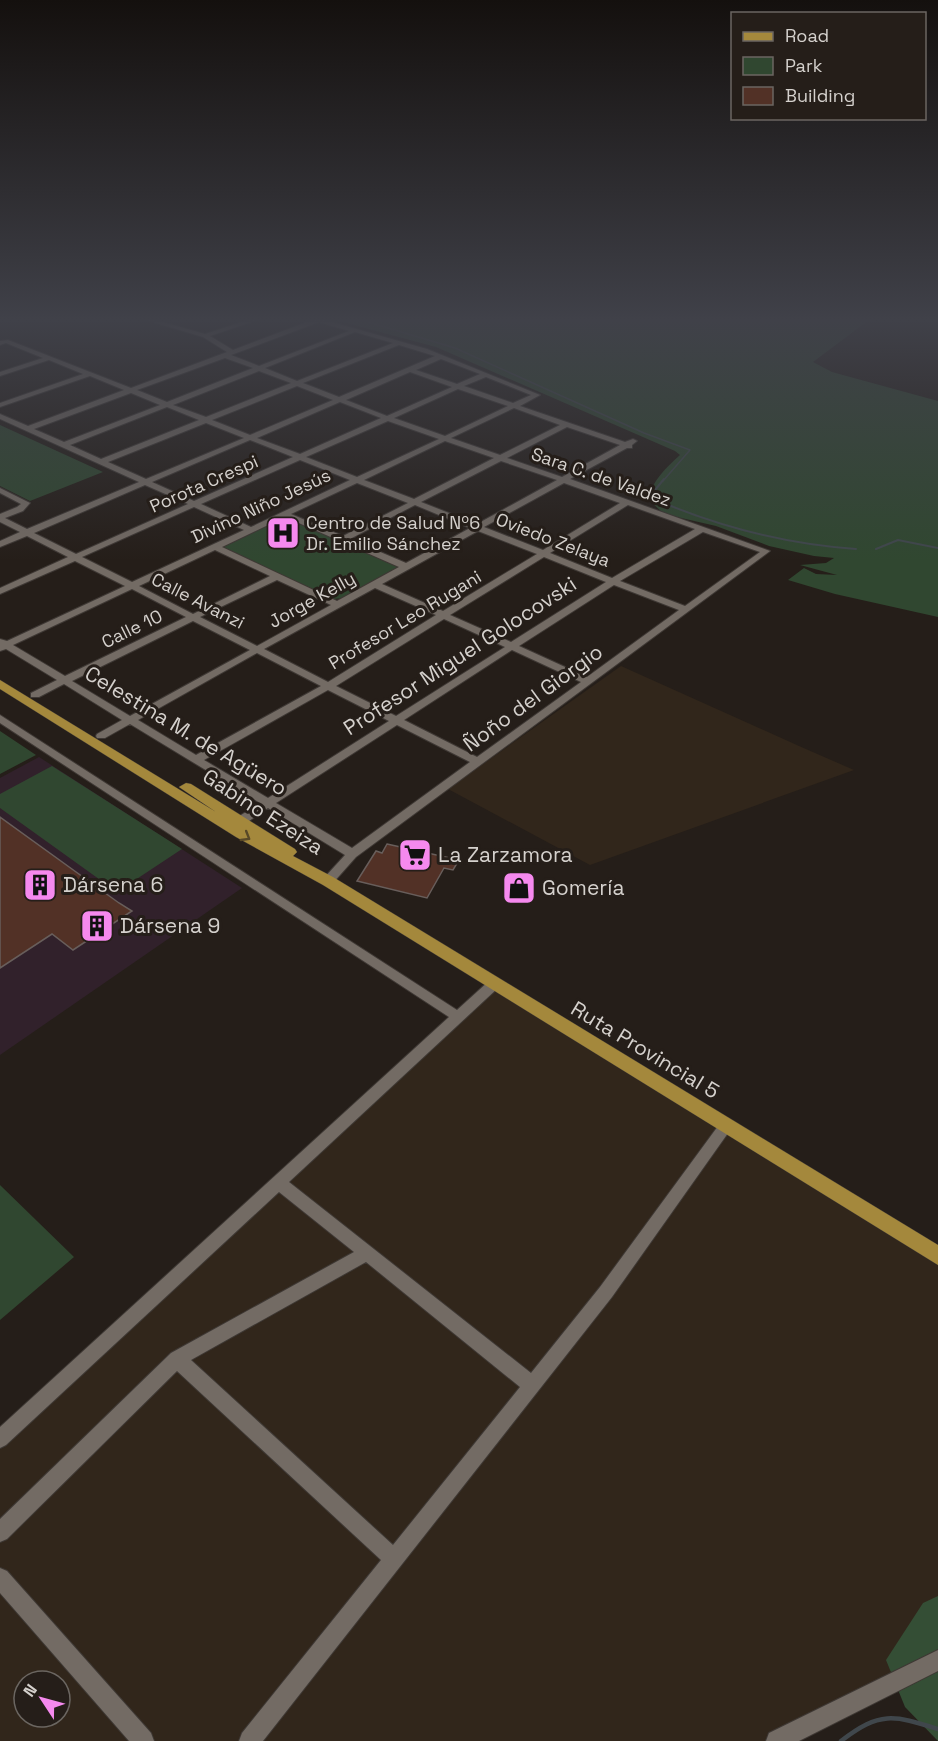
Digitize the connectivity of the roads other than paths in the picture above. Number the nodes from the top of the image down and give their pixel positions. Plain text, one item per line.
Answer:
1 (20, 398) edge
2 (108, 398) edge
3 (152, 398) edge
4 (182, 398) edge
5 (259, 398) edge
6 (337, 398) edge
7 (345, 398) edge
8 (432, 398) edge
9 (490, 398) edge
10 (530, 398) edge
11 (341, 400) junction
12 (168, 404) junction
13 (0, 405) edge
14 (513, 406) junction
15 (0, 417) edge
16 (387, 418) junction
17 (205, 420) junction
18 (567, 424) junction
19 (27, 429) junction
20 (444, 438) junction
21 (250, 439) junction
22 (64, 445) junction
23 (298, 458) junction
24 (502, 458) junction
25 (101, 462) junction
26 (355, 480) junction
27 (563, 480) junction
28 (147, 482) junction
29 (0, 490) edge
30 (627, 502) junction
31 (415, 503) junction
32 (195, 504) junction
33 (285, 514) junction
34 (0, 518) edge
35 (477, 528) junction
36 (701, 529) junction
37 (251, 530) junction
38 (28, 533) junction
39 (343, 539) junction
40 (0, 544) edge
41 (215, 547) junction
42 (766, 551) joint
43 (544, 554) junction
44 (76, 557) junction
45 (407, 567) junction
46 (277, 576) junction
47 (613, 581) junction
48 (375, 584) junction
49 (132, 586) junction
50 (0, 591) edge
51 (338, 605) junction
52 (686, 610) junction
53 (443, 615) junction
54 (194, 617) junction
55 (2, 645) edge
56 (513, 647) junction
57 (257, 650) junction
58 (0, 674) edge
59 (65, 681) junction
60 (588, 681) junction
61 (0, 684) edge
62 (328, 686) junction
63 (35, 696) junction
64 (0, 718) edge
65 (130, 720) junction
66 (395, 720) junction
67 (101, 736) junction
68 (196, 760) junction
69 (477, 762) junction
70 (268, 803) junction
71 (242, 820) junction
72 (352, 854) junction
73 (328, 881) junction
74 (494, 984) junction
75 (457, 1016) junction
76 (730, 1128) junction
77 (278, 1182) junction
78 (367, 1253) junction
79 (938, 1256) edge
80 (177, 1359) junction
81 (532, 1385) junction
82 (0, 1439) edge
83 (0, 1532) edge
84 (394, 1559) junction
85 (0, 1578) edge
86 (938, 1660) edge
87 (143, 1741) edge
88 (250, 1741) edge
89 (777, 1741) edge

1 - 13 street
2 - 19 street
3 - 12 street, Oviedo Zelaya
4 - 12 street
5 - 17 street
6 - 11 street, Sara C. de Valdez
7 - 11 street
8 - 16 street, Porota Crespi
9 - 14 street
10 - 14 street, Divino Niño Jesús
11 - 16 street, Sara C. de Valdez
11 - 21 street
12 - 17 street, Oviedo Zelaya
12 - 22 street
14 - 18 street
14 - 20 street, Divino Niño Jesús
15 - 19 street
16 - 20 street, Sara C. de Valdez
16 - 23 street, Porota Crespi
17 - 21 street, Oviedo Zelaya
17 - 25 street
18 - 24 street
18 - 27 street, Jorge Kelly
19 - 22 street
20 - 24 street, Sara C. de Valdez
20 - 26 street, Divino Niño Jesús
21 - 23 street, Oviedo Zelaya
21 - 28 street
22 - 25 street
23 - 26 street, Oviedo Zelaya
23 - 32 street, Porota Crespi
24 - 27 street, Sara C. de Valdez
24 - 31 street
25 - 28 street
26 - 31 street, Oviedo Zelaya
26 - 33 street, Divino Niño Jesús
27 - 30 street, Sara C. de Valdez
27 - 35 street, Jorge Kelly
28 - 32 street
28 - 38 street
29 - 34 street, Calle Avanzi
30 - 36 street, Sara C. de Valdez
30 - 43 street, Profesor Leo Rugani
31 - 35 street, Oviedo Zelaya
31 - 39 street
32 - 37 street
32 - 44 street, Porota Crespi
33 - 37 street, Divino Niño Jesús
33 - 39 street
34 - 38 street, Calle Avanzi
35 - 43 street, Oviedo Zelaya
35 - 45 street, Jorge Kelly
36 - 42 street, Sara C. de Valdez
36 - 47 street, Profesor Miguel Golocovski
37 - 41 street, Divino Niño Jesús
38 - 40 street
38 - 44 street, Calle Avanzi
39 - 45 street
41 - 46 street
41 - 49 street, Divino Niño Jesús
42 - 52 street, Ñoño del Giorgio
43 - 47 street, Oviedo Zelaya
43 - 53 street, Profesor Leo Rugani
44 - 49 street, Calle Avanzi
44 - 50 street, Porota Crespi
45 - 48 street, Jorge Kelly
46 - 51 street
46 - 54 street, Calle 10
47 - 52 street, Oviedo Zelaya
47 - 56 street, Profesor Miguel Golocovski
48 - 51 street, Jorge Kelly
48 - 53 street
49 - 54 street, Calle Avanzi
49 - 55 street, Divino Niño Jesús
51 - 57 street, Jorge Kelly
52 - 60 street, Ñoño del Giorgio
53 - 56 street
53 - 62 street, Profesor Leo Rugani
54 - 57 street, Calle Avanzi
54 - 59 street, Calle 10
55 - 59 street, Celestina M. de Agüero
56 - 60 street
56 - 66 street, Profesor Miguel Golocovski
57 - 62 street, Calle Avanzi
57 - 65 street, Jorge Kelly
58 - 63 main road, Gabino Ezeiza
59 - 63 street, Calle 10
59 - 65 street, Celestina M. de Agüero
60 - 69 street, Ñoño del Giorgio
61 -> 73 main road, Gabino Ezeiza
62 - 66 street, Calle Avanzi
62 - 68 street, Profesor Leo Rugani
63 - 67 main road, Gabino Ezeiza
64 - 75 street
65 - 67 street, Jorge Kelly
65 - 68 street, Celestina M. de Agüero
66 - 69 street, Calle Avanzi
66 - 70 street, Profesor Miguel Golocovski
67 - 71 main road, Gabino Ezeiza
68 - 70 street, Celestina M. de Agüero
69 - 72 street, Ñoño del Giorgio
70 - 71 street, Profesor Miguel Golocovski
70 - 72 street, Celestina M. de Agüero
71 - 73 main road, Gabino Ezeiza
72 - 73 street, Ñoño del Giorgio
73 - 74 main road, Ruta Provincial 5
74 - 75 street
74 - 76 main road, Ruta Provincial 5
75 - 77 street
76 - 79 main road, Ruta Provincial 5
76 - 81 street
77 - 78 street
77 - 82 street
78 - 80 street
78 - 81 street
80 - 83 street
80 - 84 street
81 - 84 street
84 - 88 street
85 - 87 street
86 - 89 street

